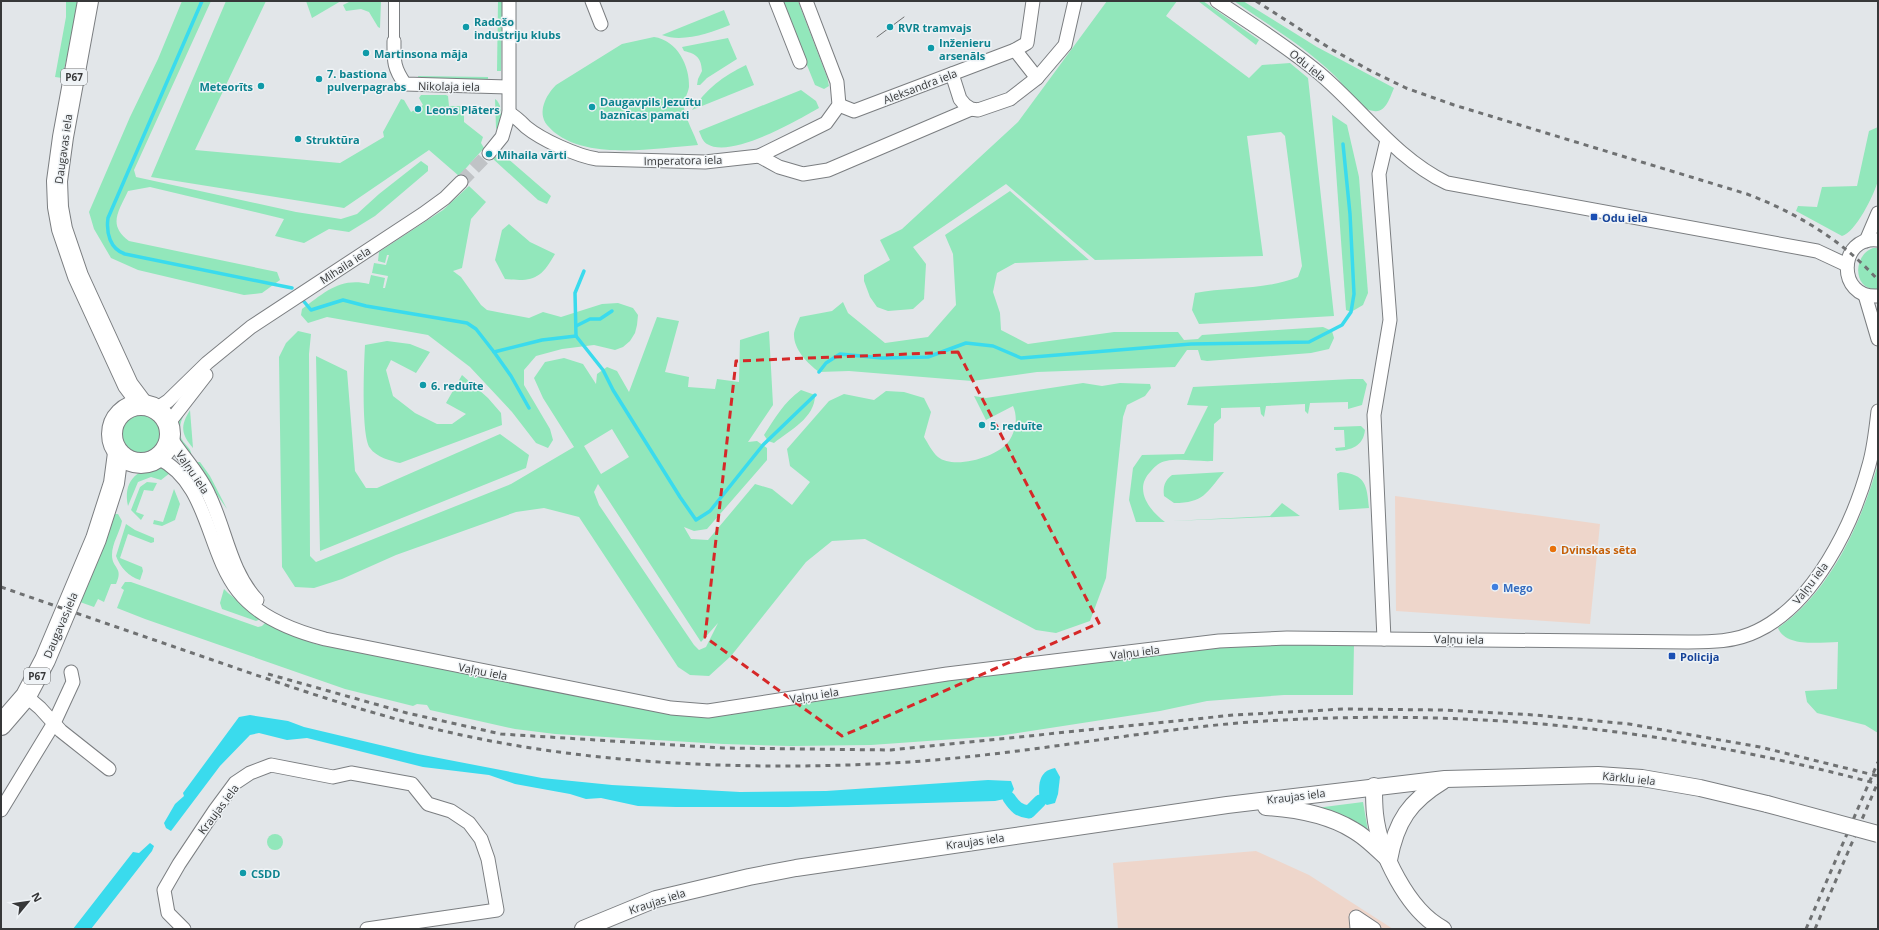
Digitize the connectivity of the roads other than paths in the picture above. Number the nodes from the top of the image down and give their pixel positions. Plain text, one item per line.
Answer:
1 (88, 1) edge
2 (394, 1) edge
3 (509, 1) edge
4 (592, 1) edge
5 (776, 1) edge
6 (806, 1) edge
7 (1033, 1) edge
8 (1075, 1) edge
9 (1217, 1) edge
10 (601, 24) dead end
11 (394, 41) joint
12 (1015, 50) junction
13 (800, 62) dead end
14 (952, 74) junction
15 (1037, 78) junction
16 (508, 87) junction
17 (839, 105) junction
18 (971, 110) junction
19 (509, 113) junction
20 (1387, 140) junction
21 (489, 152) tunnel mouth
22 (759, 156) junction
23 (461, 182) tunnel mouth
24 (1878, 213) edge
25 (1872, 240) edge
26 (1847, 265) junction
27 (86, 294) junction
28 (1865, 295) junction
29 (1878, 296) edge
30 (1878, 340) edge
31 (228, 346) junction
32 (1878, 411) edge
33 (122, 412) junction
34 (159, 419) junction
35 (118, 453) junction
36 (149, 461) junction
37 (96, 539) junction
38 (268, 615) junction
39 (1384, 638) junction
40 (71, 672) dead end
41 (26, 696) junction
42 (54, 723) junction
43 (1, 726) edge
44 (109, 769) dead end
45 (1445, 780) junction
46 (1374, 786) junction
47 (1227, 805) junction
48 (1, 810) edge
49 (1878, 834) edge
50 (1389, 860) junction
51 (448, 924) edge
52 (184, 929) edge
53 (367, 929) edge
54 (583, 929) edge
55 (1357, 929) edge
56 (1374, 929) edge
57 (1443, 929) edge

1 - 27 main road, Daugavas iela / P67
2 - 11 street, Nikolaja iela
3 - 16 street
4 - 10 street
5 - 13 street
6 - 17 street
7 - 12 street, Aleksandra iela
8 - 15 street
9 - 20 street, Odu iela
11 - 16 street, Nikolaja iela
12 - 14 street, Aleksandra iela
12 - 15 street
14 - 17 street, Aleksandra iela
14 - 18 street
15 - 18 street
16 - 19 street
17 - 22 street, Imperatora iela
18 - 22 street
19 - 21 street
19 - 22 street, Imperatora iela
20 - 26 street, Odu iela
20 - 39 street
23 - 31 street, Mihaila iela
24 - 25 street
25 - 26 street
26 - 28 street
27 - 33 main road, Daugavas iela / P67
27 - 34 main road, Daugavas iela / P67
28 - 29 street
28 - 30 street
31 - 34 street, Mihaila iela
31 - 34 street, Mihaila iela
32 - 39 street, Vaļņu iela
33 - 34 main road
33 - 35 main road, P67
34 - 36 main road, P67
34 - 38 street, Vaļņu iela
35 - 36 main road
35 - 37 main road, Daugavas iela / P67
36 - 37 main road, Daugavas iela / P67
36 - 38 street, Vaļņu iela
37 - 41 main road, Daugavas iela / P67
38 - 39 street, Vaļņu iela
40 - 42 street
41 - 42 street
41 - 43 main road, Daugavas iela / P67
42 - 44 street
42 - 48 street
45 - 46 street, Kārklu iela
45 - 49 street, Kārklu iela, bridge
45 - 50 street
46 - 47 street, Kraujas iela
46 - 50 street
47 - 50 street
47 - 54 street, Kraujas iela
50 - 57 street
51 - 52 street, Kraujas iela
51 - 53 street, Kraujas iela
55 - 56 street

